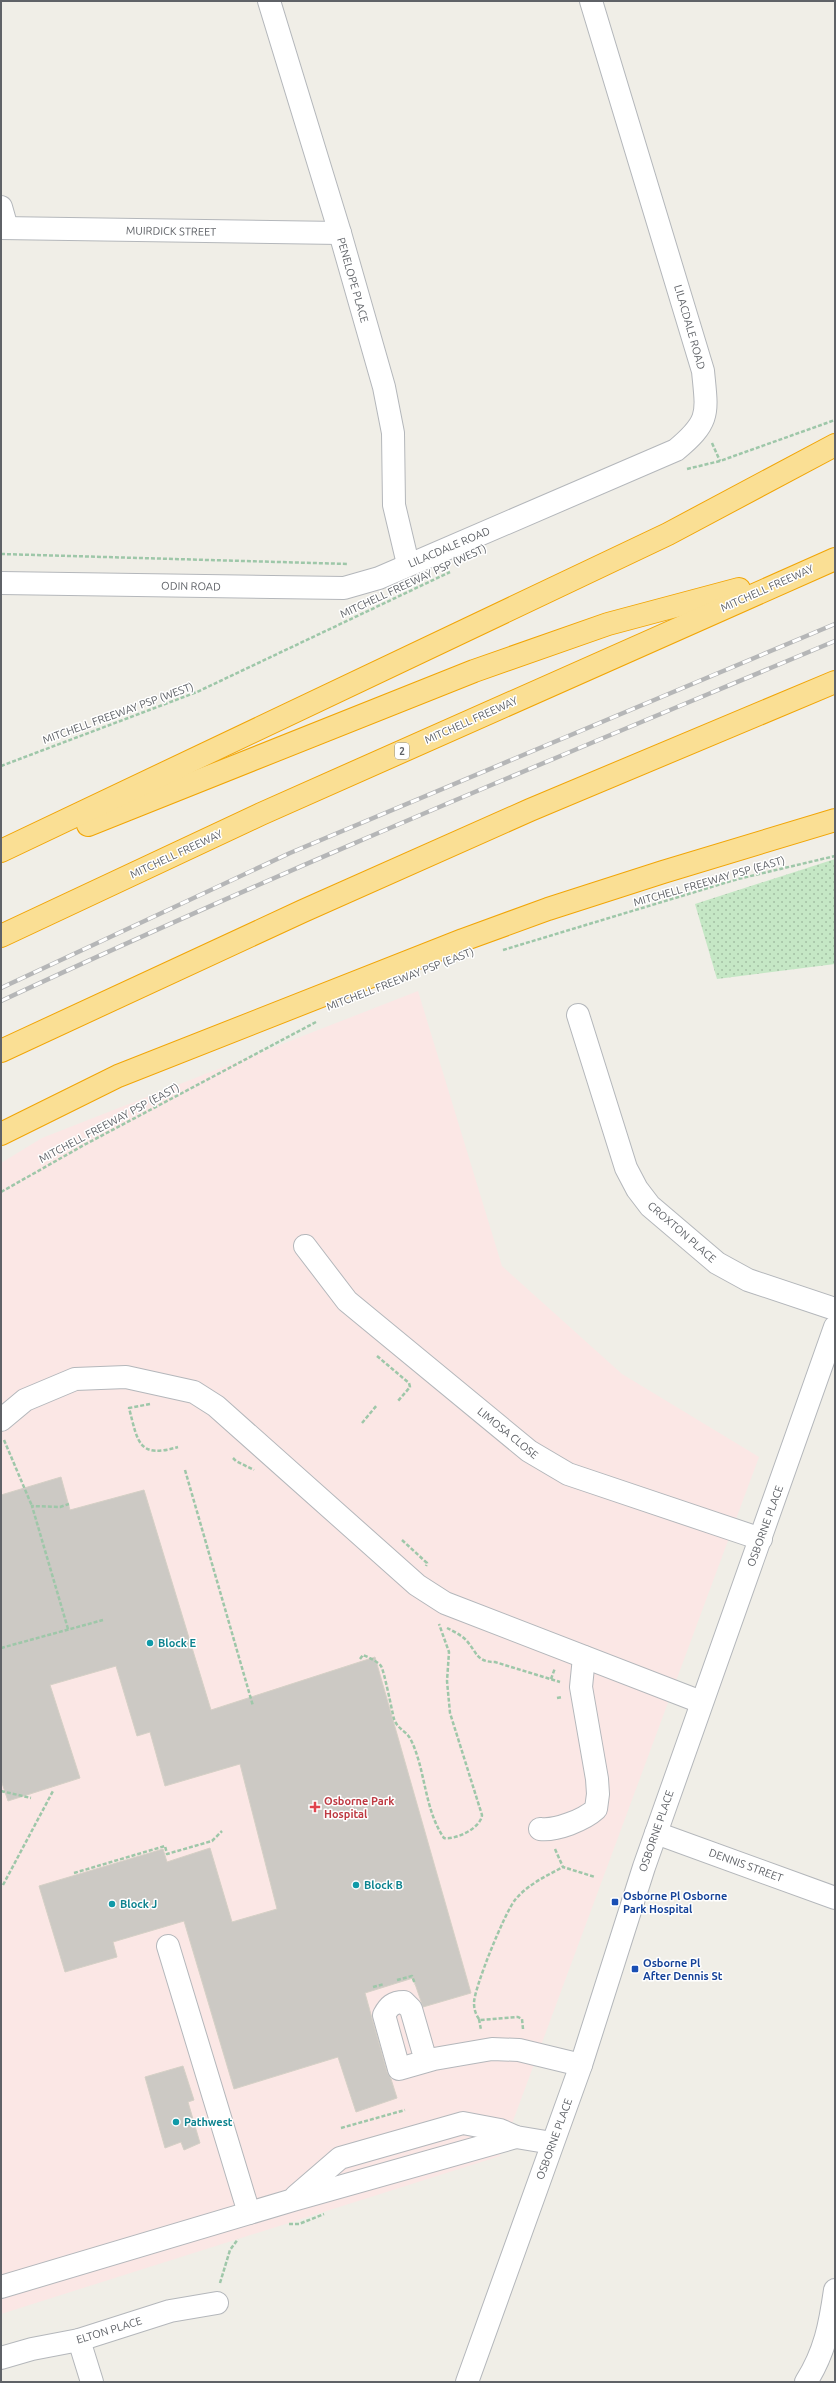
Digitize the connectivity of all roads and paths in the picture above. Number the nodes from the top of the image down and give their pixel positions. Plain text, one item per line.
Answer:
1 (269, 1) edge
2 (591, 1) edge
3 (1, 206) edge
4 (4, 228) edge
5 (340, 233) junction
6 (835, 420) edge
7 (835, 445) edge
8 (682, 470) dead end
9 (1, 554) edge
10 (835, 559) edge
11 (353, 564) dead end
12 (408, 564) junction
13 (454, 570) dead end
14 (804, 572) junction
15 (379, 578) joint
16 (1, 583) edge
17 (835, 682) edge
18 (1, 766) edge
19 (835, 820) edge
20 (1, 851) edge
21 (835, 856) edge
22 (1, 859) edge
23 (1, 936) edge
24 (495, 952) dead end
25 (578, 1016) dead end
26 (321, 1019) dead end
27 (1, 1051) edge
28 (1, 1134) edge
29 (1, 1192) edge
30 (305, 1246) dead end
31 (835, 1309) edge
32 (835, 1327) edge
33 (377, 1356) dead end
34 (398, 1401) dead end
35 (377, 1405) dead end
36 (129, 1408) dead end
37 (362, 1423) dead end
38 (2, 1429) edge
39 (178, 1447) dead end
40 (185, 1470) dead end
41 (69, 1504) dead end
42 (32, 1506) junction
43 (761, 1539) junction
44 (103, 1620) dead end
45 (68, 1629) junction
46 (1, 1648) edge
47 (584, 1657) junction
48 (360, 1659) dead end
49 (563, 1683) dead end
50 (701, 1702) junction
51 (253, 1706) dead end
52 (1, 1791) edge
53 (53, 1791) dead end
54 (31, 1798) dead end
55 (544, 1830) joint
56 (222, 1831) dead end
57 (656, 1833) junction
58 (563, 1867) junction
59 (74, 1873) dead end
60 (595, 1877) dead end
61 (4, 1885) dead end
62 (835, 1898) edge
63 (168, 1946) dead end
64 (523, 2032) dead end
65 (426, 2061) dead end
66 (581, 2065) junction
67 (405, 2110) dead end
68 (341, 2128) dead end
69 (552, 2143) junction
70 (249, 2213) junction
71 (327, 2213) dead end
72 (285, 2224) dead end
73 (244, 2238) dead end
74 (1, 2287) edge
75 (835, 2290) edge
76 (217, 2303) joint
77 (79, 2340) junction
78 (1, 2358) edge
79 (92, 2382) edge
80 (467, 2382) edge
81 (806, 2382) edge

1 - 5 street, PENELOPE PLACE
2 - 12 street, LILACDALE ROAD
3 - 4 street
4 - 5 street, MUIRDICK STREET
5 - 12 street, PENELOPE PLACE
6 - 8 path
7 - 20 highway
9 - 11 path
10 - 14 highway, MITCHELL FREEWAY / 2
12 - 15 street, LILACDALE ROAD
13 - 18 path, MITCHELL FREEWAY PSP (WEST)
14 - 22 highway
14 - 23 highway, MITCHELL FREEWAY / 2
15 - 16 street, ODIN ROAD
17 - 27 highway
19 - 28 highway
21 - 24 path, MITCHELL FREEWAY PSP (EAST)
25 - 31 street, CROXTON PLACE
26 - 29 path, MITCHELL FREEWAY PSP (EAST)
30 - 43 street, LIMOSA CLOSE
32 - 43 street, OSBORNE PLACE
33 - 34 path
35 - 37 path
36 - 39 path
38 - 42 path
38 - 47 street
40 - 51 path
41 - 42 path
42 - 45 path
43 - 50 street, OSBORNE PLACE
44 - 45 path
45 - 46 path
47 - 50 street
47 - 55 street
48 - 49 path
50 - 57 street, OSBORNE PLACE
52 - 54 path
53 - 61 path
55 - 58 path
56 - 59 path
57 - 62 street, DENNIS STREET
57 - 66 street, OSBORNE PLACE
58 - 60 path
58 - 64 path
63 - 70 street
65 - 66 street
66 - 69 street, OSBORNE PLACE
67 - 68 path
69 - 70 street
69 - 80 street, OSBORNE PLACE
70 - 74 street
71 - 72 path
73 - 76 path
75 - 81 street
76 - 77 street, ELTON PLACE
77 - 78 street, ELTON PLACE
77 - 79 street

